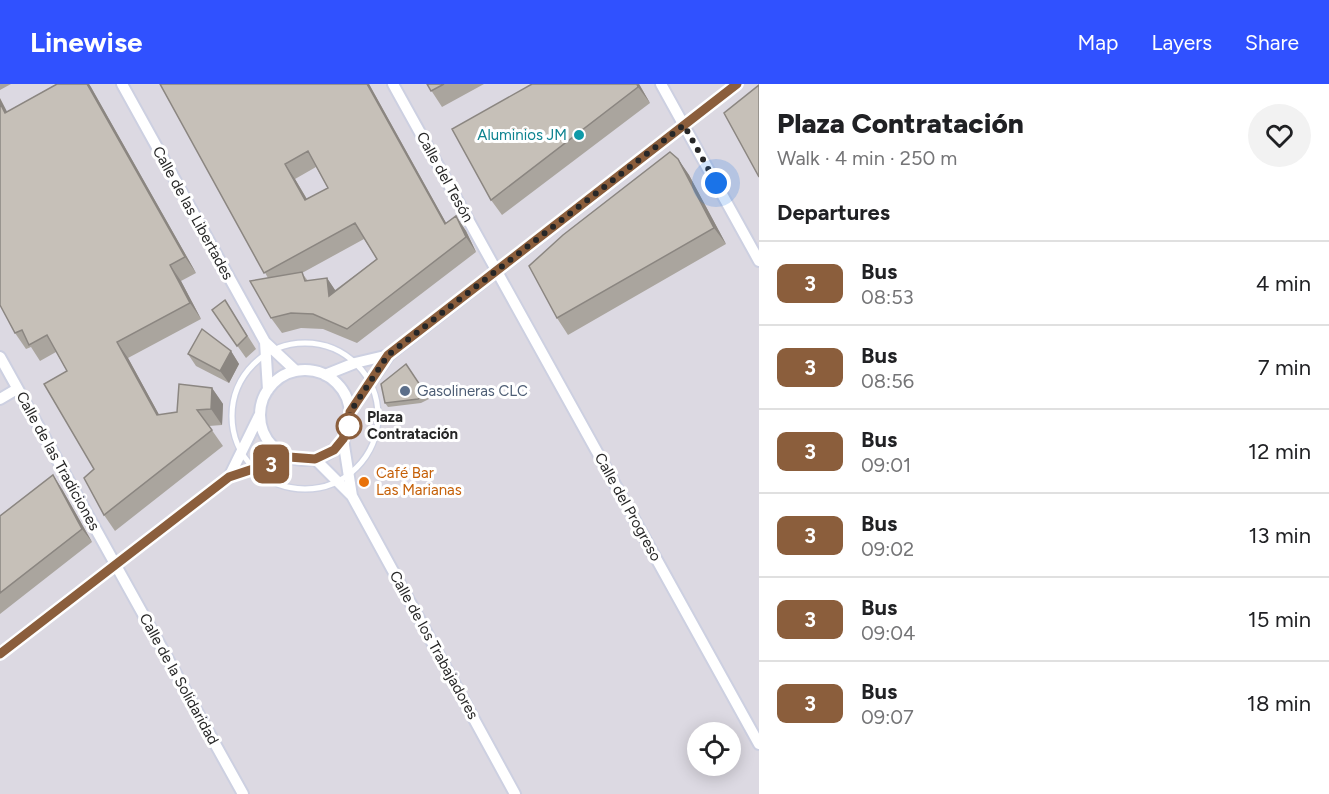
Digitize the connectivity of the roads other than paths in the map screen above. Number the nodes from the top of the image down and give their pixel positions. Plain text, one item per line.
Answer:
1 (122, 84) edge
2 (393, 84) edge
3 (661, 84) edge
4 (737, 84) edge
5 (684, 125) junction
6 (759, 261) edge
7 (496, 270) junction
8 (265, 342) junction
9 (275, 350) junction
10 (388, 355) junction
11 (0, 357) edge
12 (264, 357) junction
13 (355, 363) junction
14 (296, 371) junction
15 (325, 375) junction
16 (370, 384) junction
17 (17, 389) junction
18 (268, 390) junction
19 (0, 399) edge
20 (350, 412) junction
21 (261, 413) junction
22 (343, 439) junction
23 (242, 453) junction
24 (289, 457) junction
25 (315, 459) junction
26 (255, 470) junction
27 (229, 477) junction
28 (344, 478) junction
29 (116, 565) junction
30 (0, 654) edge
31 (759, 744) edge
32 (243, 794) edge
33 (515, 794) edge

1 - 8 street, Calle de las Libertades
2 - 7 street, Calle del Tesón
3 - 5 street
4 - 5 street
5 - 6 street
5 - 7 street
7 - 10 street
7 - 31 street, Calle del Progreso
8 - 9 street, Calle de las Libertades
8 - 12 street
9 - 12 lane
9 - 13 lane
9 - 14 street, Calle de las Libertades
10 - 13 street
10 - 16 street
11 - 17 street, Calle de las Tradiciones
12 - 18 street
12 - 23 lane
13 - 15 street
13 - 16 lane
14 - 15 street
14 - 18 street
15 - 20 street
16 - 20 street
16 - 28 lane
17 - 19 street
17 - 29 street, Calle de las Tradiciones
18 - 21 street
20 - 22 street
21 - 23 street
21 - 24 street
22 - 25 street
22 - 28 street, Calle de los Trabajadores
23 - 26 lane
23 - 27 street
24 - 25 street
24 - 26 street
25 - 28 street
26 - 27 street
26 - 28 lane
27 - 29 street
28 - 33 street, Calle de los Trabajadores
29 - 30 street
29 - 32 street, Calle de la Solidaridad

